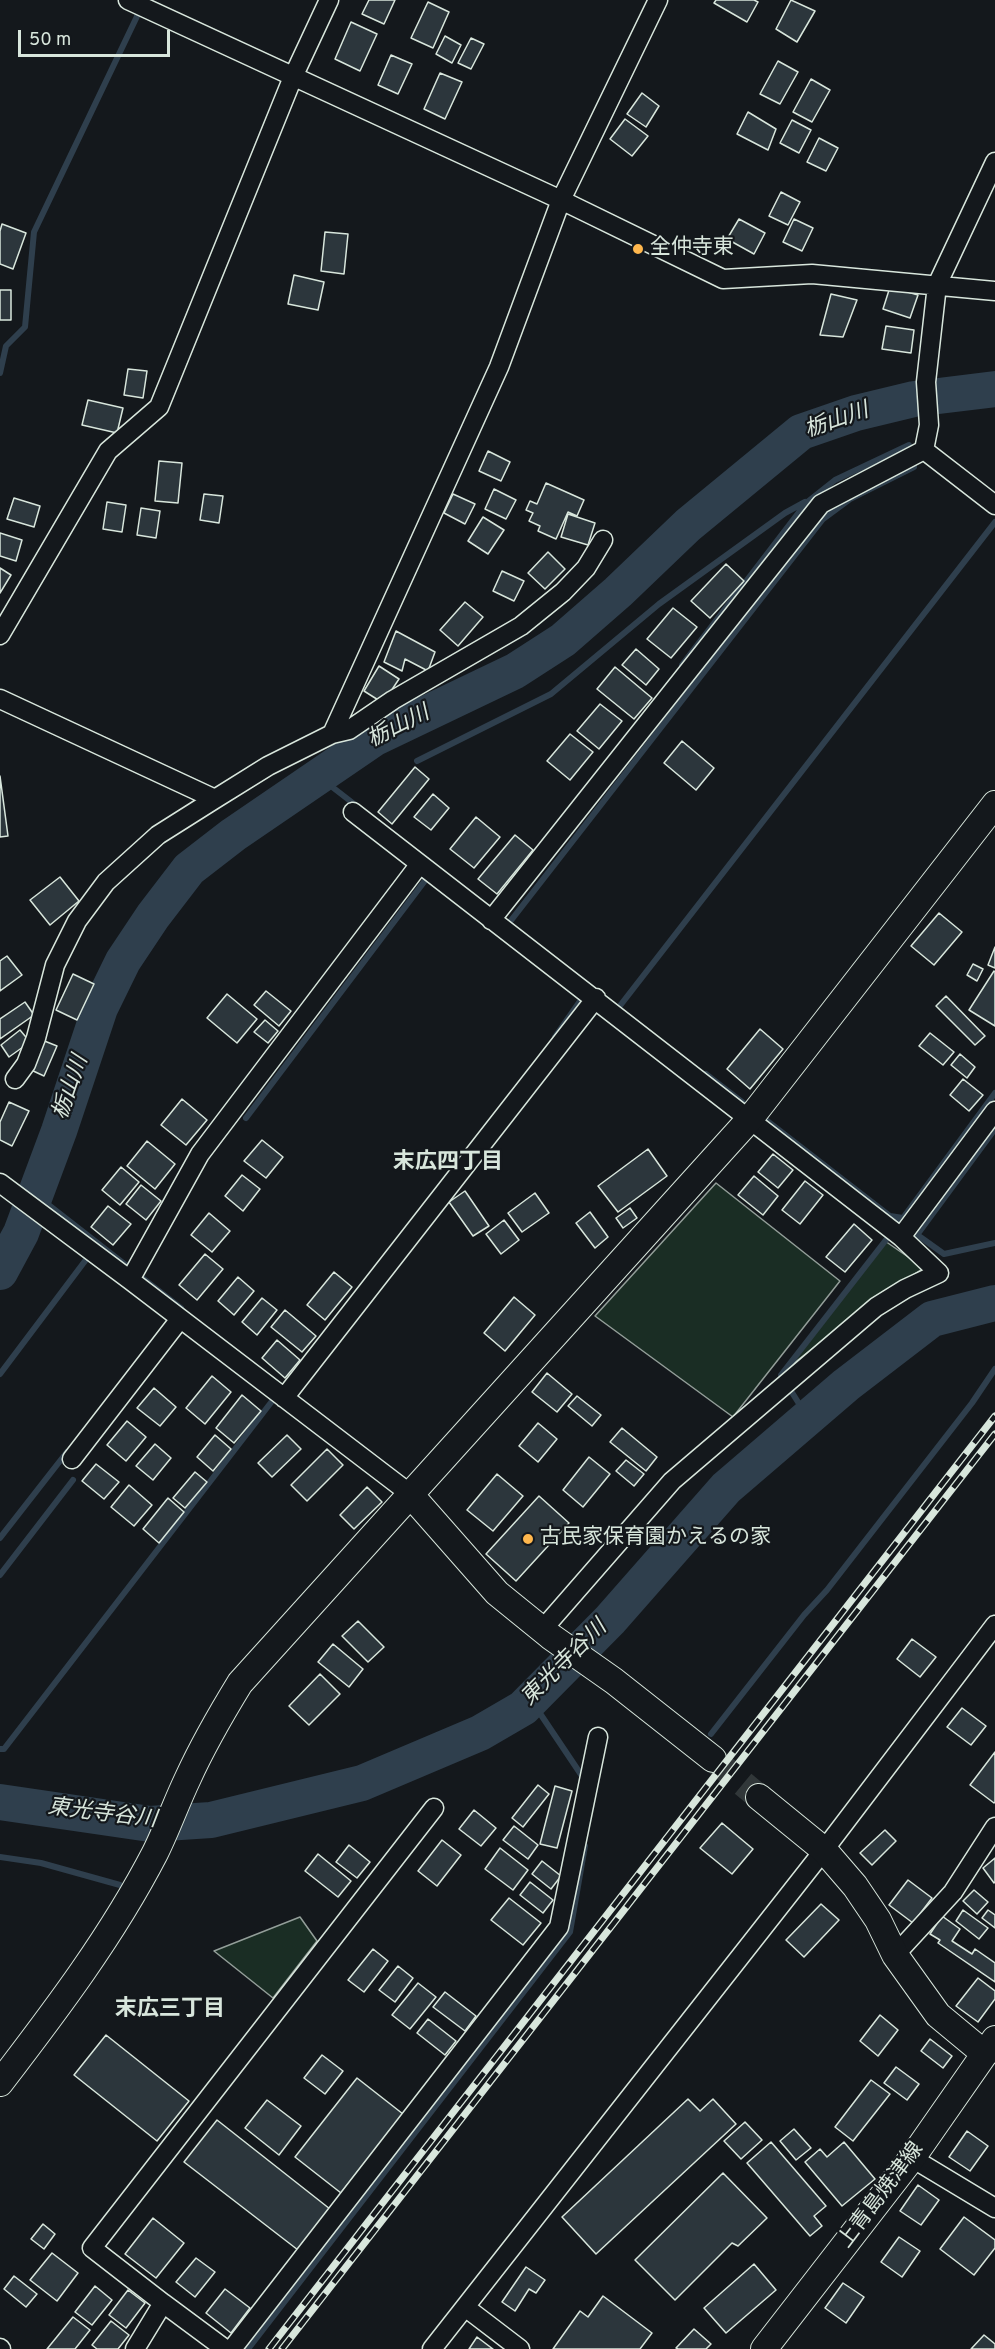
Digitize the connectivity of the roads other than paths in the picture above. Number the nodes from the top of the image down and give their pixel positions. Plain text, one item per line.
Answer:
1 (128, 0) edge
2 (329, 0) edge
3 (658, 0) edge
4 (293, 77) junction
5 (995, 162) edge
6 (561, 200) junction
7 (937, 285) junction
8 (995, 291) edge
9 (924, 450) junction
10 (995, 505) edge
11 (603, 540) dead end
12 (0, 635) edge
13 (0, 699) edge
14 (332, 734) junction
15 (215, 799) junction
16 (995, 804) edge
17 (353, 812) dead end
18 (419, 865) junction
19 (491, 920) junction
20 (596, 998) junction
21 (15, 1079) dead end
22 (995, 1111) edge
23 (749, 1119) junction
24 (0, 1184) edge
25 (901, 1237) junction
26 (130, 1280) junction
27 (180, 1319) junction
28 (284, 1398) junction
29 (72, 1459) dead end
30 (409, 1493) junction
31 (995, 1625) edge
32 (546, 1633) junction
33 (598, 1737) dead end
34 (713, 1760) tunnel mouth
35 (759, 1797) tunnel mouth
36 (435, 1808) dead end
37 (995, 1827) edge
38 (824, 1850) junction
39 (895, 1956) junction
40 (990, 2047) edge
41 (0, 2083) edge
42 (912, 2158) junction
43 (995, 2208) edge
44 (163, 2303) junction
45 (465, 2307) junction
46 (135, 2349) edge
47 (225, 2349) edge
48 (232, 2349) edge
49 (432, 2349) edge
50 (520, 2349) edge
51 (764, 2349) edge

1 - 4 street
2 - 4 street
3 - 6 street
4 - 6 street
4 - 12 street
5 - 7 street
6 - 7 street
6 - 14 street
7 - 8 street
7 - 9 street
9 - 10 street
9 - 19 street
11 - 14 street
13 - 15 street
14 - 15 street
15 - 21 street
16 - 23 street
17 - 18 street
18 - 19 street
18 - 26 street
19 - 20 street
20 - 23 street
20 - 28 street
22 - 25 street
23 - 25 street
23 - 30 street
24 - 26 street
25 - 32 street
26 - 27 street
27 - 28 street
27 - 29 street
28 - 30 street
30 - 32 street
30 - 41 street
31 - 38 street
32 - 34 street
33 - 48 street
35 - 38 street
36 - 44 street
37 - 39 street
38 - 39 street
38 - 45 street
39 - 40 street
40 - 42 street, 上青島焼津線
42 - 43 street
42 - 51 street, 上青島焼津線
44 - 46 street
44 - 47 street
45 - 49 street
45 - 50 street

